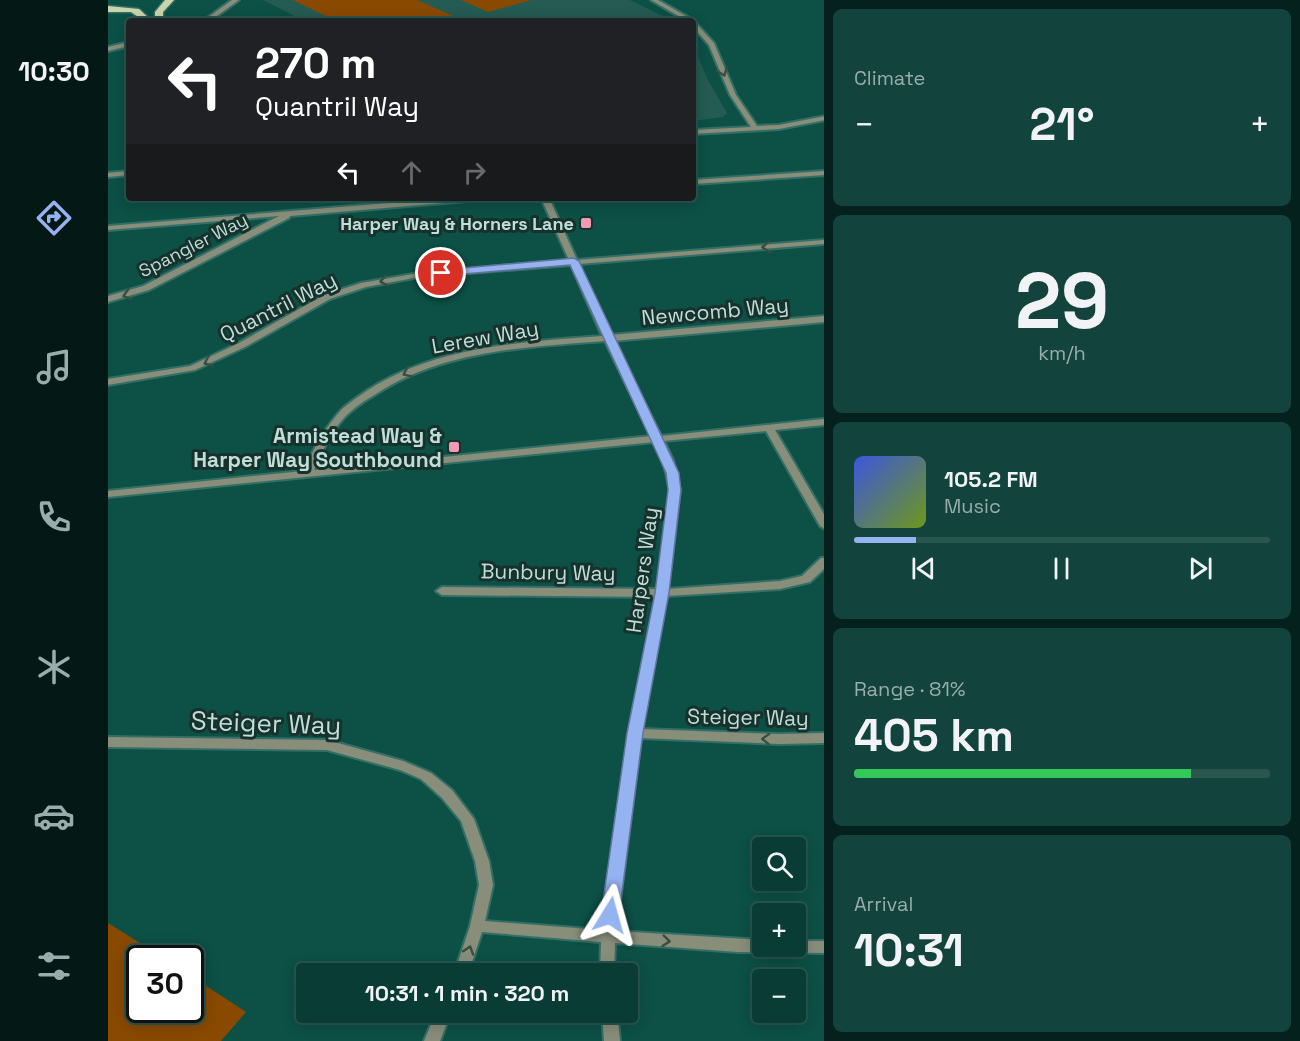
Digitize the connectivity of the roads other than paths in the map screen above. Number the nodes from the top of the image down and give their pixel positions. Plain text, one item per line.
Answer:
1 (116, 0) edge
2 (170, 0) edge
3 (236, 0) edge
4 (654, 0) edge
5 (108, 2) edge
6 (108, 9) edge
7 (146, 18) edge
8 (159, 18) edge
9 (210, 18) edge
10 (685, 18) edge
11 (696, 26) edge
12 (126, 45) edge
13 (108, 49) edge
14 (824, 118) edge
15 (754, 128) junction
16 (696, 132) edge
17 (126, 173) edge
18 (824, 173) edge
19 (108, 175) edge
20 (696, 182) edge
21 (442, 201) edge
22 (545, 201) edge
23 (292, 213) junction
24 (108, 228) edge
25 (824, 242) edge
26 (574, 261) junction
27 (108, 299) edge
28 (824, 319) edge
29 (608, 339) junction
30 (108, 382) edge
31 (824, 422) edge
32 (770, 428) junction
33 (656, 437) junction
34 (307, 474) junction
35 (108, 494) edge
36 (824, 524) edge
37 (824, 562) edge
38 (442, 591) dead end
39 (662, 593) junction
40 (635, 733) junction
41 (824, 738) edge
42 (108, 742) edge
43 (477, 926) junction
44 (608, 935) junction
45 (824, 947) edge
46 (465, 963) edge
47 (607, 963) edge
48 (439, 1023) edge
49 (610, 1023) edge
50 (432, 1041) edge
51 (612, 1041) edge

1 - 5 main road
2 - 8 main road
3 - 9 street
4 - 10 street
6 - 7 main road
11 -> 15 street
12 - 13 street
14 - 15 street
15 - 16 street
17 - 19 street
18 - 20 street
21 - 23 street
22 - 26 street, Harpers Way
23 - 24 street
23 -> 27 street, Spangler Way
25 -> 26 street, Quantril Way
26 - 29 street, Harpers Way
26 -> 30 street, Quantril Way
28 - 29 street, Newcomb Way
29 - 33 street, Harpers Way
29 -> 34 street, Lerew Way
31 - 32 street
32 - 33 street
32 - 36 street
33 - 34 street
33 - 39 street, Harpers Way
34 - 35 street
37 - 39 street, Bunbury Way
38 - 39 street, Bunbury Way
39 - 40 street, Harpers Way
41 -> 40 street, Steiger Way
40 - 44 street, Harpers Way
42 - 43 street, Steiger Way
43 - 44 street
46 -> 43 street, Steiger Way
44 -> 45 street
44 - 47 street, Harpers Way
48 - 50 street
49 - 51 street

